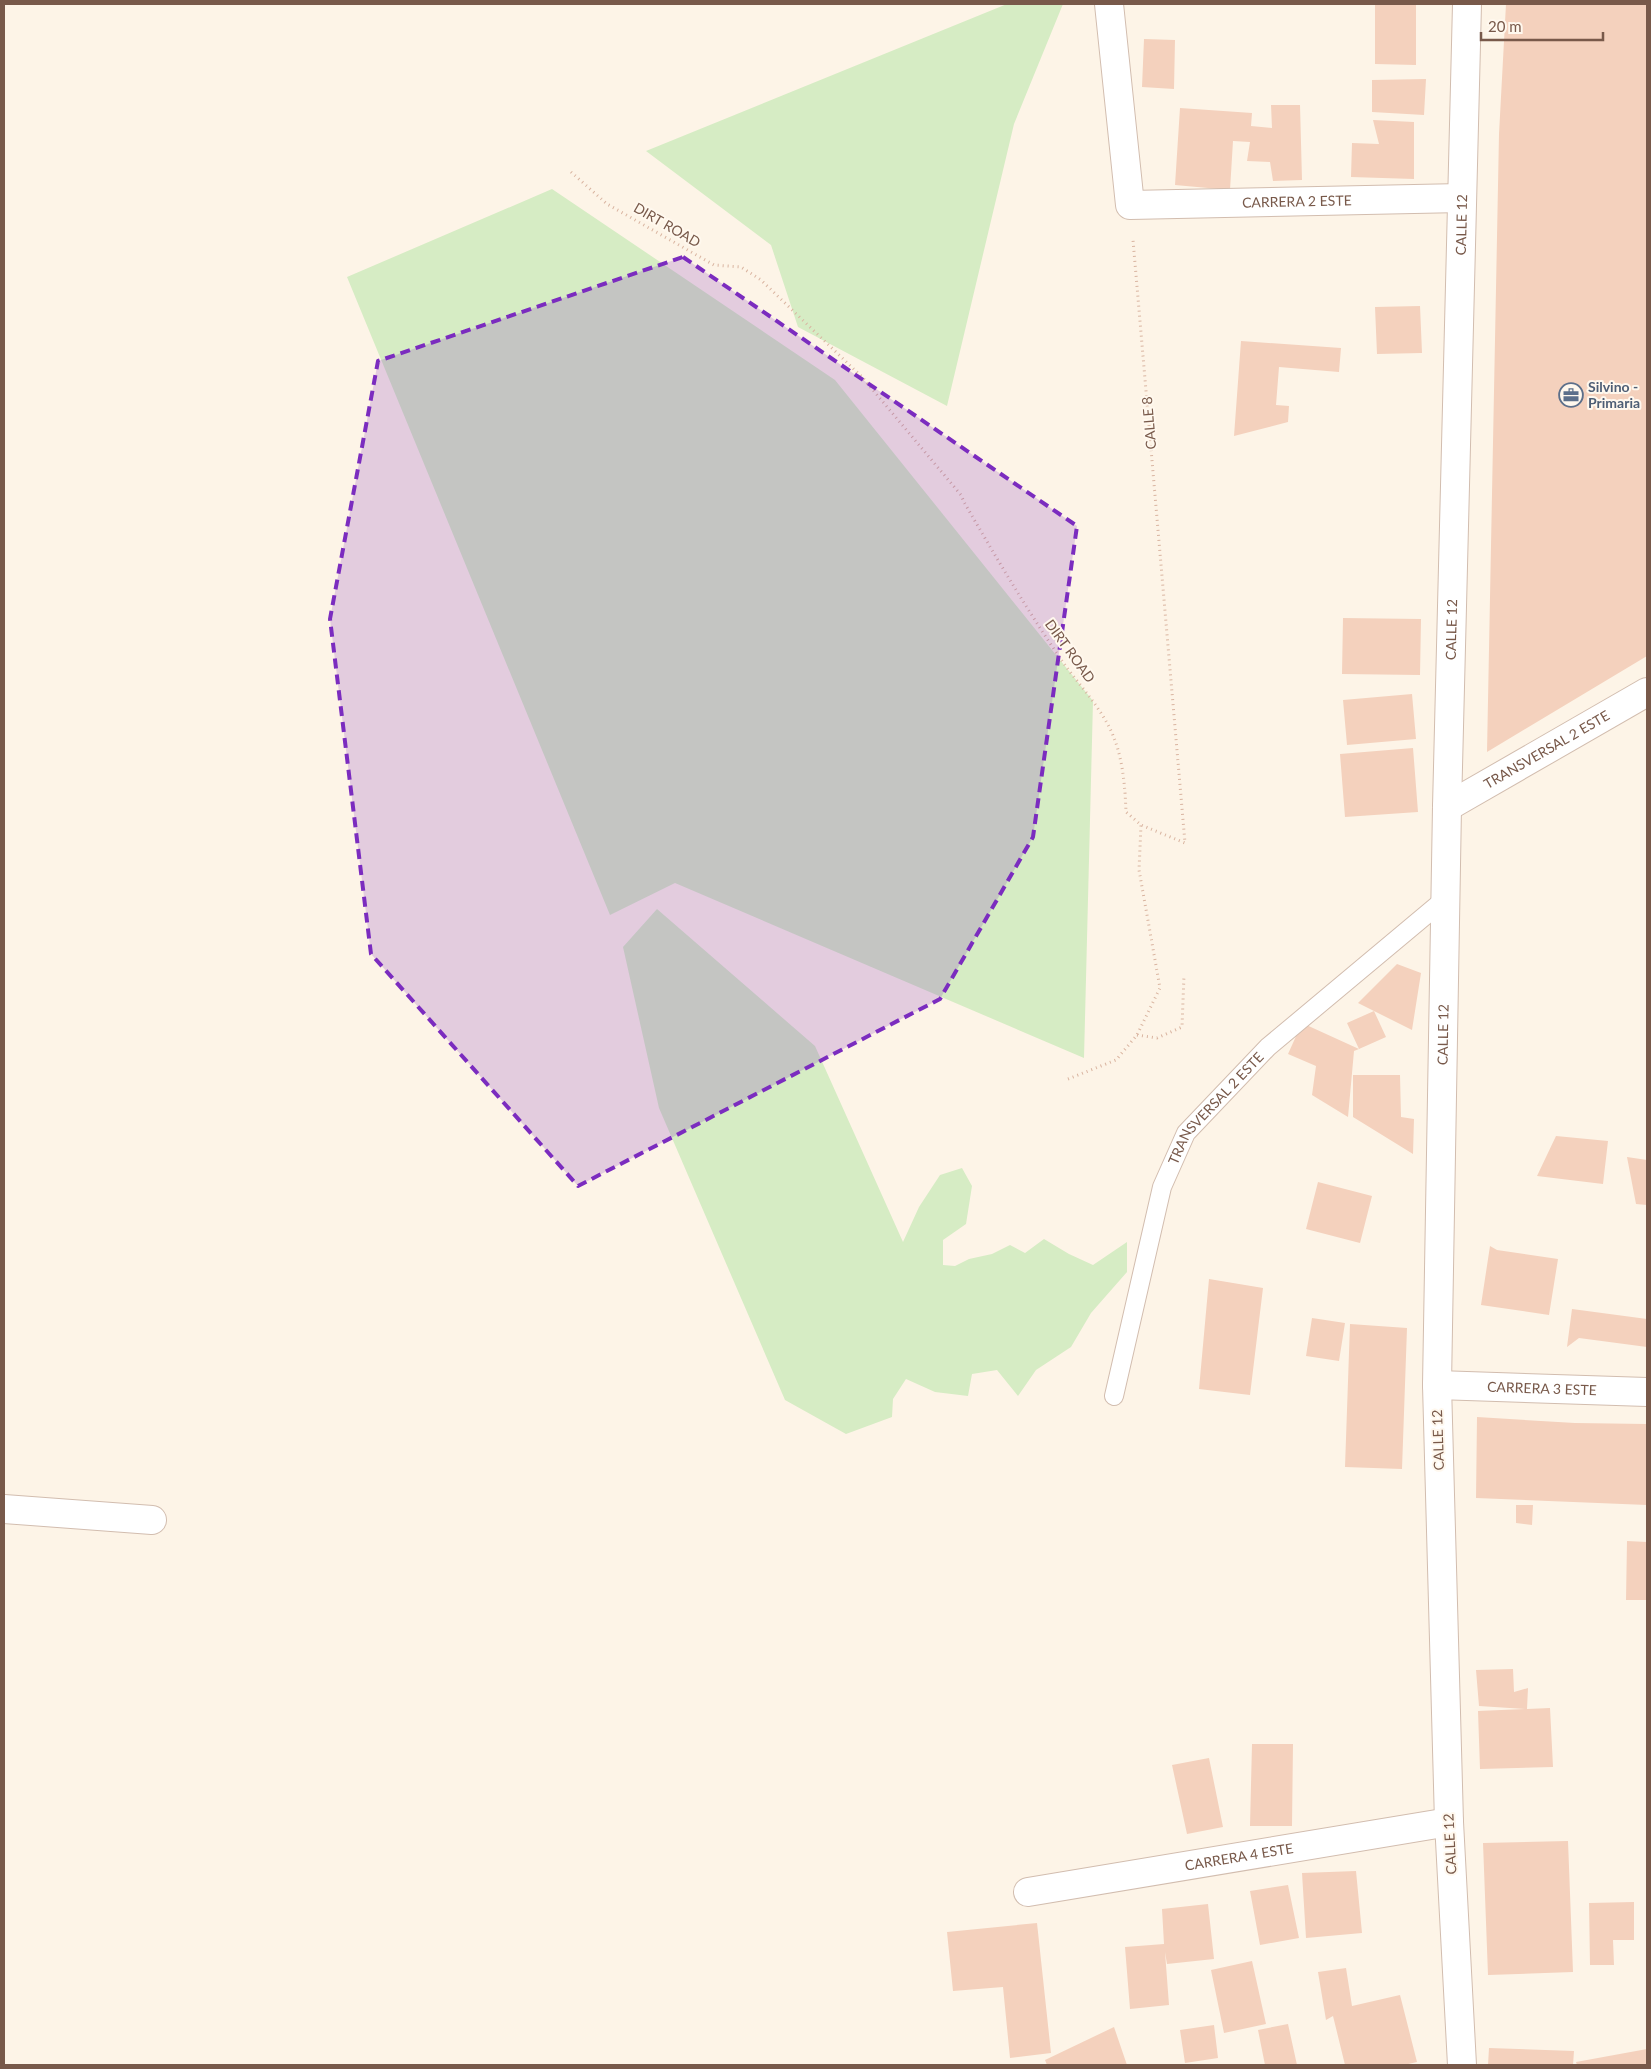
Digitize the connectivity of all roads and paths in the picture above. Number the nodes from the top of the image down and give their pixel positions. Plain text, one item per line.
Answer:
1 (1109, 4) edge
2 (1467, 4) edge
3 (571, 172) dead end
4 (1462, 198) junction
5 (1130, 205) junction
6 (1647, 692) edge
7 (1447, 808) junction
8 (1141, 826) junction
9 (1185, 843) joint
10 (1445, 899) junction
11 (1184, 975) dead end
12 (1137, 1035) junction
13 (1068, 1079) dead end
14 (1436, 1385) junction
15 (1647, 1392) edge
16 (1114, 1396) dead end
17 (4, 1509) edge
18 (152, 1520) dead end
19 (1449, 1822) junction
20 (1028, 1892) dead end
21 (1462, 2065) edge

1 - 5 street
2 - 4 street, CALLE 12
3 - 8 path, DIRT ROAD
4 - 5 street, CARRERA 2 ESTE
4 - 7 street, CALLE 12
5 - 9 path, CALLE 8
6 - 7 street, TRANSVERSAL 2 ESTE
7 - 10 street, CALLE 12
8 - 9 path, DIRT ROAD
8 - 12 path
10 - 14 street, CALLE 12
10 - 16 lane, TRANSVERSAL 2 ESTE
11 - 12 path
12 - 13 path
14 - 15 street, CARRERA 3 ESTE
14 - 19 street, CALLE 12
17 - 18 street
19 - 20 street, CARRERA 4 ESTE
19 - 21 street, CALLE 12

